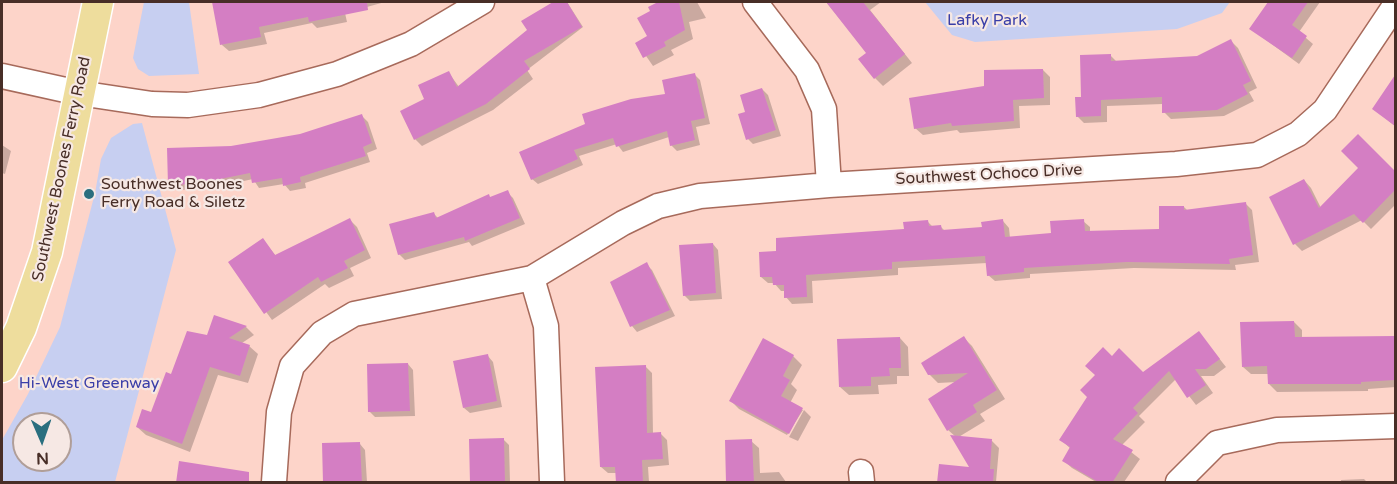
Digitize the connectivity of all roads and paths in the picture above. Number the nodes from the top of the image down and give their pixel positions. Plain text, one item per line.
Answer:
1 (98, 2) edge
2 (482, 2) edge
3 (755, 2) edge
4 (1395, 4) edge
5 (2, 76) edge
6 (79, 93) junction
7 (828, 184) junction
8 (532, 278) junction
9 (2, 367) edge
10 (1395, 426) edge
11 (274, 483) edge
12 (552, 483) edge
13 (1178, 483) edge

1 - 6 main road, Southwest Boones Ferry Road
2 - 6 street
3 - 7 street
4 - 7 street, Southwest Ochoco Drive
5 - 6 street
6 - 9 main road, Southwest Boones Ferry Road
7 - 8 street, Southwest Ochoco Drive
8 - 11 street, Southwest Ochoco Drive
8 - 12 street
10 - 13 street

